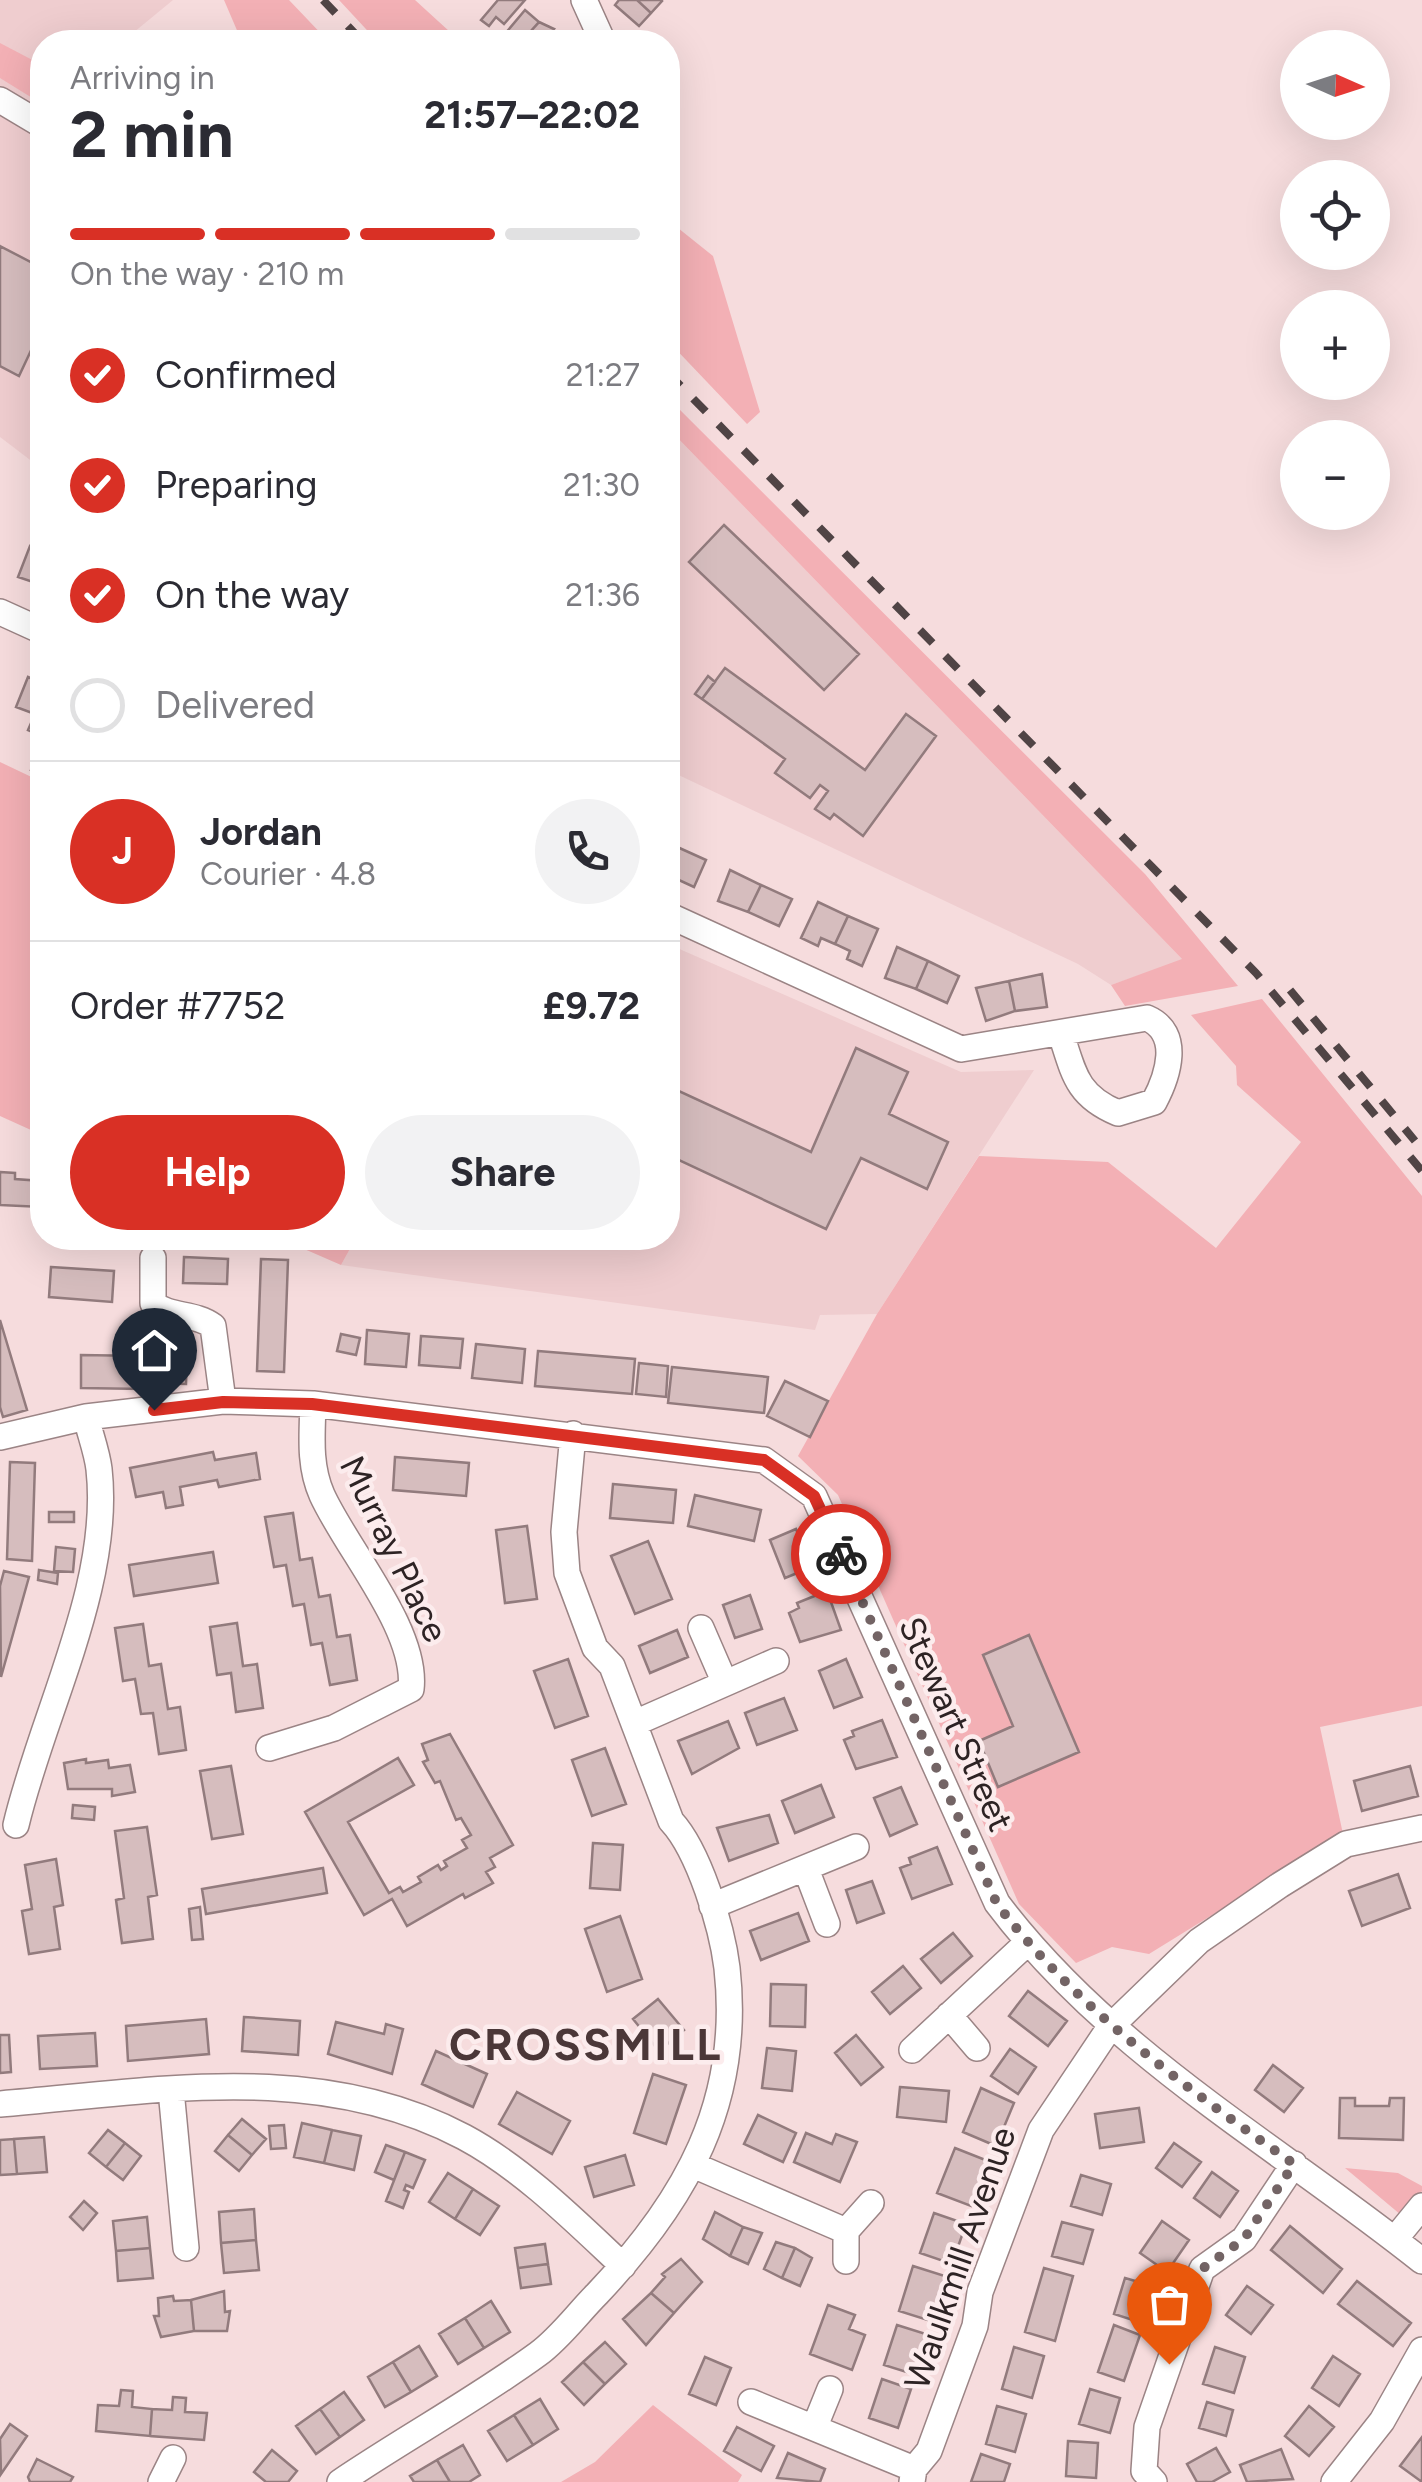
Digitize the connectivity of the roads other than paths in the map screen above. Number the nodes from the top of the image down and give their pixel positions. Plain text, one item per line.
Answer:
1 (584, 0) edge
2 (598, 30) edge
3 (0, 100) edge
4 (30, 118) edge
5 (0, 612) edge
6 (30, 626) edge
7 (680, 920) edge
8 (1061, 1034) junction
9 (153, 1258) dead end
10 (223, 1402) junction
11 (312, 1404) junction
12 (86, 1418) junction
13 (573, 1434) junction
14 (0, 1437) edge
15 (701, 1628) dead end
16 (776, 1662) dead end
17 (724, 1681) junction
18 (634, 1723) junction
19 (270, 1748) dead end
20 (16, 1825) dead end
21 (1422, 1828) edge
22 (856, 1847) dead end
23 (806, 1869) junction
24 (712, 1906) junction
25 (827, 1924) dead end
26 (1027, 1943) junction
27 (949, 2015) junction
28 (1110, 2027) junction
29 (977, 2048) dead end
30 (912, 2050) dead end
31 (170, 2090) junction
32 (0, 2104) edge
33 (1294, 2164) junction
34 (693, 2165) junction
35 (871, 2203) dead end
36 (1422, 2206) edge
37 (846, 2232) junction
38 (1395, 2240) junction
39 (186, 2248) dead end
40 (846, 2261) dead end
41 (1422, 2262) edge
42 (623, 2266) junction
43 (1422, 2350) edge
44 (830, 2389) dead end
45 (752, 2402) dead end
46 (815, 2426) junction
47 (173, 2458) dead end
48 (913, 2476) edge
49 (160, 2482) edge
50 (340, 2482) edge
51 (1154, 2482) edge
52 (1334, 2482) edge

1 - 2 street
3 - 4 street
5 - 6 street
7 - 8 street
8 - 8 street
9 - 10 street
10 - 11 street, Stewart Street
10 - 12 street, Stewart Street
11 - 13 street, Stewart Street
11 - 19 street, Murray Place
12 - 14 street, Stewart Street
12 - 20 street
13 - 18 street
13 - 26 street, Stewart Street
15 - 17 street
16 - 17 street
17 - 18 street
18 - 24 street
21 - 28 street, Waulkmill Avenue
22 - 23 street
23 - 24 street
23 - 25 street
24 - 34 street
26 - 27 street
26 - 28 street, Stewart Street
27 - 29 street
27 - 30 street
28 - 33 street, Stewart Street
28 - 48 street, Waulkmill Avenue
31 - 32 street
31 - 39 street
31 - 42 street
33 - 38 street, Stewart Street
33 - 51 street
34 - 37 street
34 - 42 street
35 - 37 street
36 - 38 street
37 - 40 street
38 - 41 street, Stewart Street
42 - 50 street
43 - 52 street
44 - 46 street
45 - 46 street
46 - 48 street
47 - 49 street

